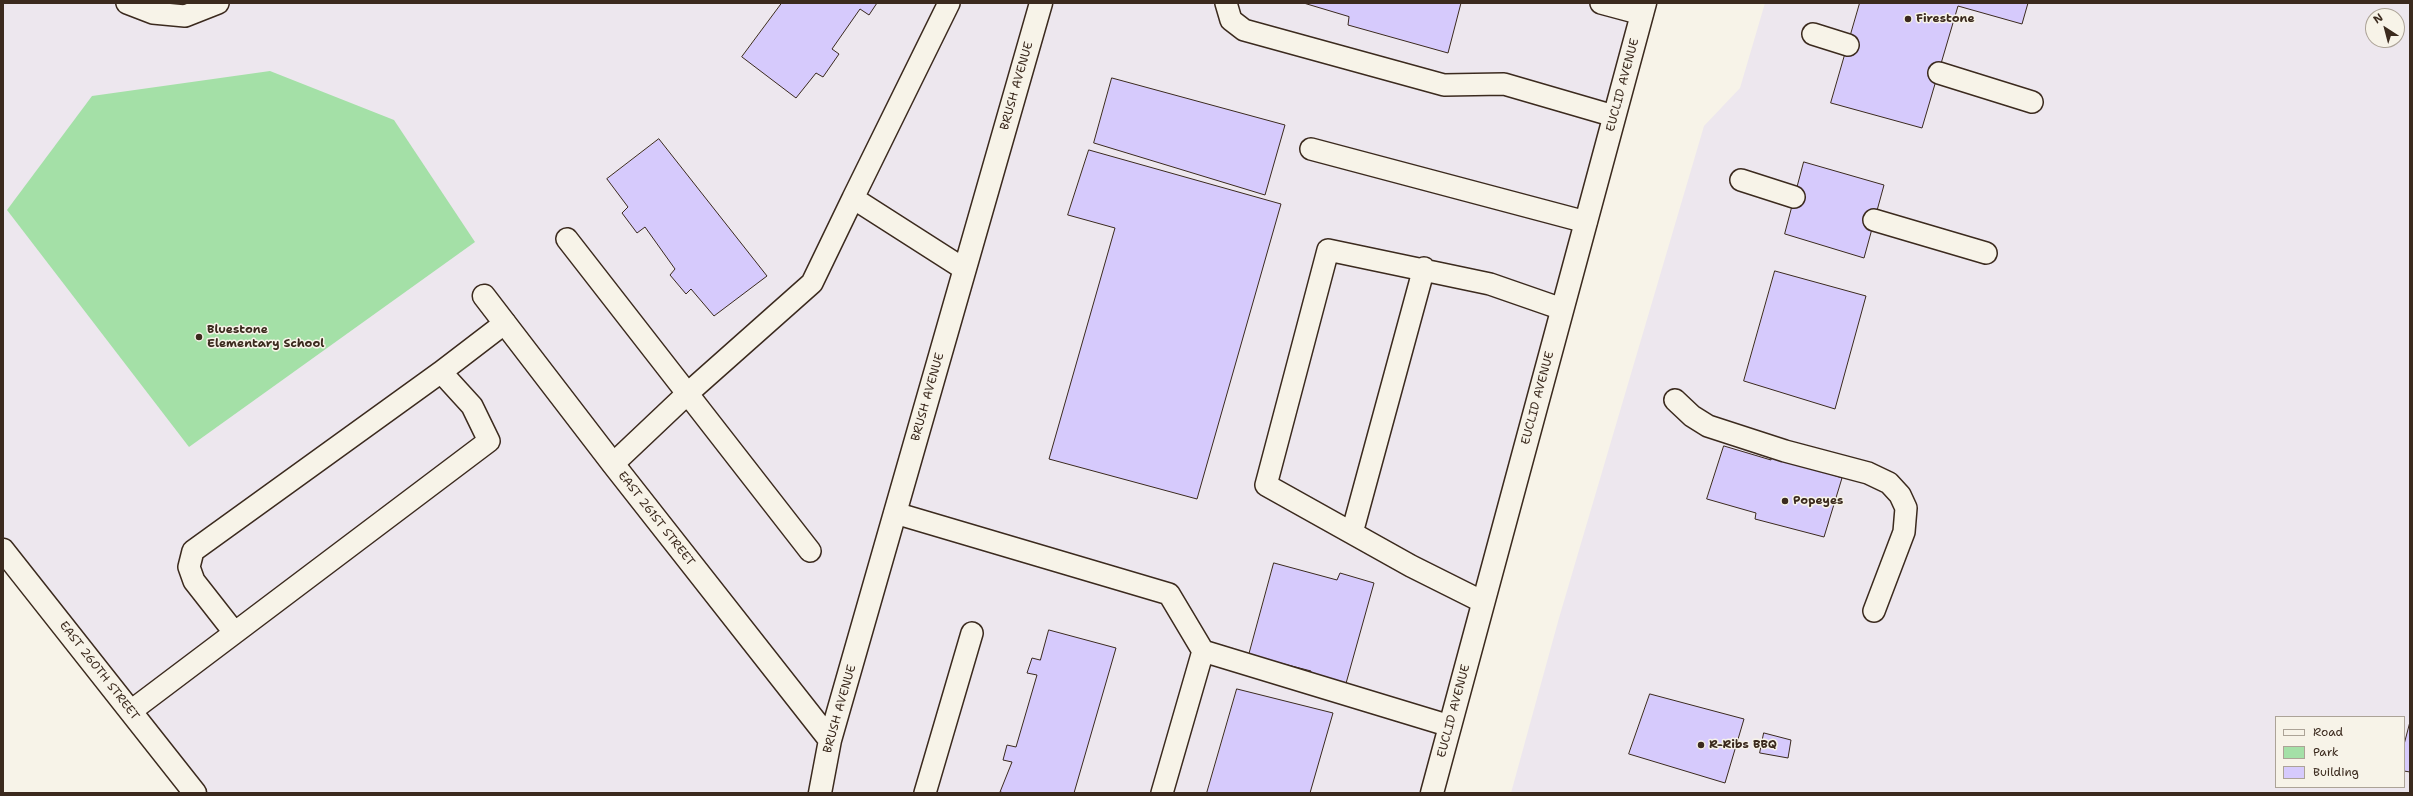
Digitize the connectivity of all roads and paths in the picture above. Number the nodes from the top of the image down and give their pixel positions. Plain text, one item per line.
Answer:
1 (127, 3) edge
2 (218, 3) edge
3 (949, 3) edge
4 (1041, 3) edge
5 (1226, 3) edge
6 (1601, 3) edge
7 (1644, 8) edge
8 (1813, 34) dead end
9 (1848, 45) dead end
10 (1939, 73) dead end
11 (2032, 102) dead end
12 (1614, 116) junction
13 (1311, 149) dead end
14 (1740, 180) dead end
15 (1794, 197) dead end
16 (853, 198) junction
17 (1874, 220) dead end
18 (1586, 222) junction
19 (567, 239) dead end
20 (1986, 253) dead end
21 (1424, 268) junction
22 (964, 269) junction
23 (484, 296) dead end
24 (1562, 309) junction
25 (505, 323) junction
26 (441, 372) junction
27 (687, 394) junction
28 (1675, 400) dead end
29 (613, 464) junction
30 (895, 513) junction
31 (1352, 532) junction
32 (3, 550) edge
33 (810, 551) dead end
34 (1483, 602) junction
35 (1874, 610) dead end
36 (234, 632) junction
37 (972, 632) dead end
38 (1204, 651) junction
39 (131, 711) junction
40 (1450, 726) junction
41 (830, 740) junction
42 (195, 793) edge
43 (820, 793) edge
44 (925, 793) edge
45 (1162, 793) edge
46 (1432, 793) edge

1 - 2 lane
3 - 16 lane
4 - 22 street, BRUSH AVENUE
5 - 12 lane
6 - 7 lane
7 - 12 street, EUCLID AVENUE
8 - 9 lane
10 - 11 lane
12 - 18 street, EUCLID AVENUE
13 - 18 lane
14 - 15 lane
16 - 22 lane
16 - 27 lane
17 - 20 lane
18 - 24 street, EUCLID AVENUE
19 - 27 lane
21 - 24 lane
21 - 31 lane
21 - 31 lane
22 - 30 street, BRUSH AVENUE
23 - 25 street, EAST 261ST STREET
24 - 34 street, EUCLID AVENUE
25 - 26 lane
25 - 29 street, EAST 261ST STREET
26 - 36 lane
26 - 36 lane
27 - 29 lane
27 - 33 lane
28 - 35 lane
29 - 41 street, EAST 261ST STREET
30 - 38 lane
30 - 41 street, BRUSH AVENUE
31 - 34 lane
32 - 39 street, EAST 260TH STREET
34 - 40 street, EUCLID AVENUE
36 - 39 lane
37 - 44 lane
38 - 40 lane
38 - 45 lane
39 - 42 street, EAST 260TH STREET
40 - 46 street, EUCLID AVENUE
41 - 43 street, BRUSH AVENUE

